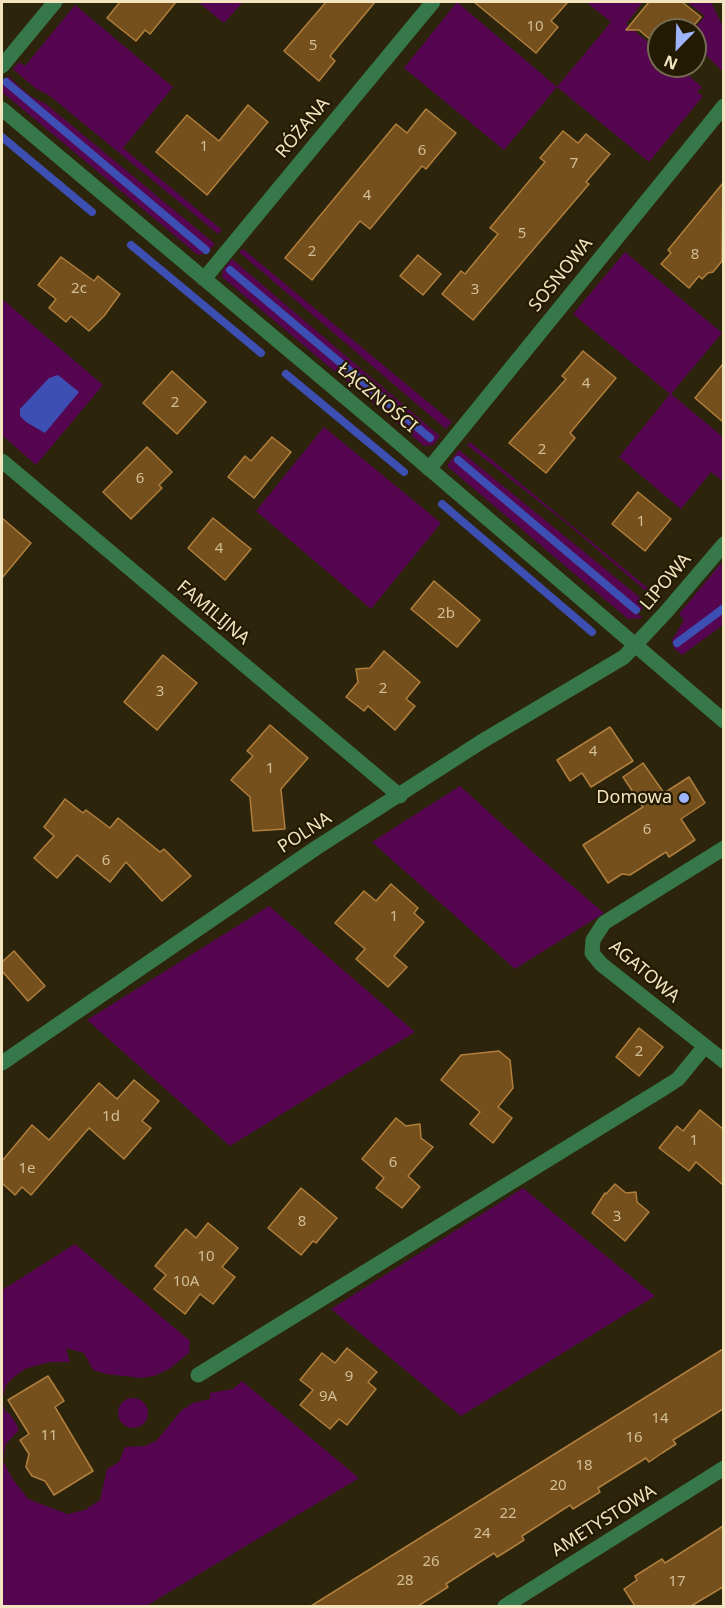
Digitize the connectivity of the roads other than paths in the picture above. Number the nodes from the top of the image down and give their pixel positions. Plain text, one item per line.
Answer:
1 (55, 2) edge
2 (433, 2) edge
3 (2, 66) edge
4 (723, 106) edge
5 (2, 109) edge
6 (204, 279) junction
7 (2, 461) edge
8 (429, 469) junction
9 (723, 544) edge
10 (637, 645) junction
11 (723, 721) edge
12 (400, 796) junction
13 (723, 848) edge
14 (705, 1046) junction
15 (723, 1062) edge
16 (2, 1063) edge
17 (198, 1375) dead end
18 (723, 1468) edge
19 (505, 1606) edge

1 - 3 street
2 - 6 street, RÓŻANA
4 - 8 street, SOSNOWA
5 - 6 street, ŁĄCZNOŚCI
6 - 8 street, ŁĄCZNOŚCI
7 - 12 street, FAMILIJNA
8 - 10 street, ŁĄCZNOŚCI
9 - 10 street, LIPOWA
10 - 11 street, ŁĄCZNOŚCI
10 - 12 street, POLNA
12 - 16 street, POLNA
13 - 14 street, AGATOWA
14 - 15 street, AGATOWA
14 - 17 street
18 - 19 street, AMETYSTOWA

